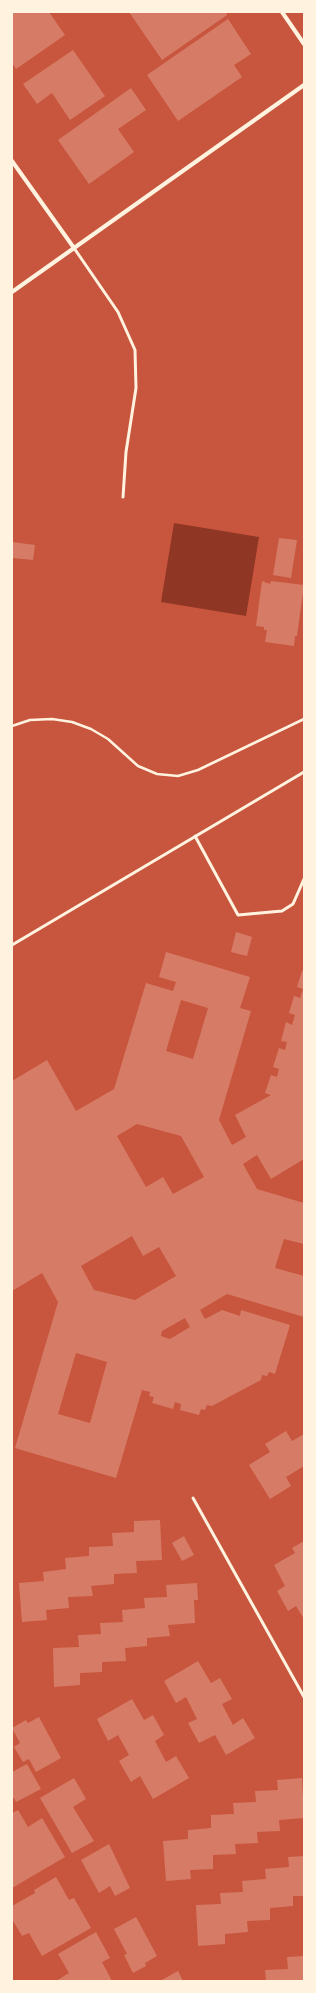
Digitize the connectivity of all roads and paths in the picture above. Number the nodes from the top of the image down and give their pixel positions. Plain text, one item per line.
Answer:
1 (282, 12) edge
2 (304, 44) edge
3 (304, 85) edge
4 (12, 161) edge
5 (74, 248) junction
6 (12, 292) edge
7 (123, 497) dead end
8 (304, 719) edge
9 (12, 726) edge
10 (304, 772) edge
11 (195, 836) junction
12 (304, 879) edge
13 (12, 946) edge
14 (193, 1498) dead end
15 (304, 1698) edge

1 - 2 street
3 - 5 street
4 - 5 street
5 - 6 street
5 - 7 lane
8 - 9 path
10 - 11 lane
11 - 12 lane
11 - 13 lane
14 - 15 lane

